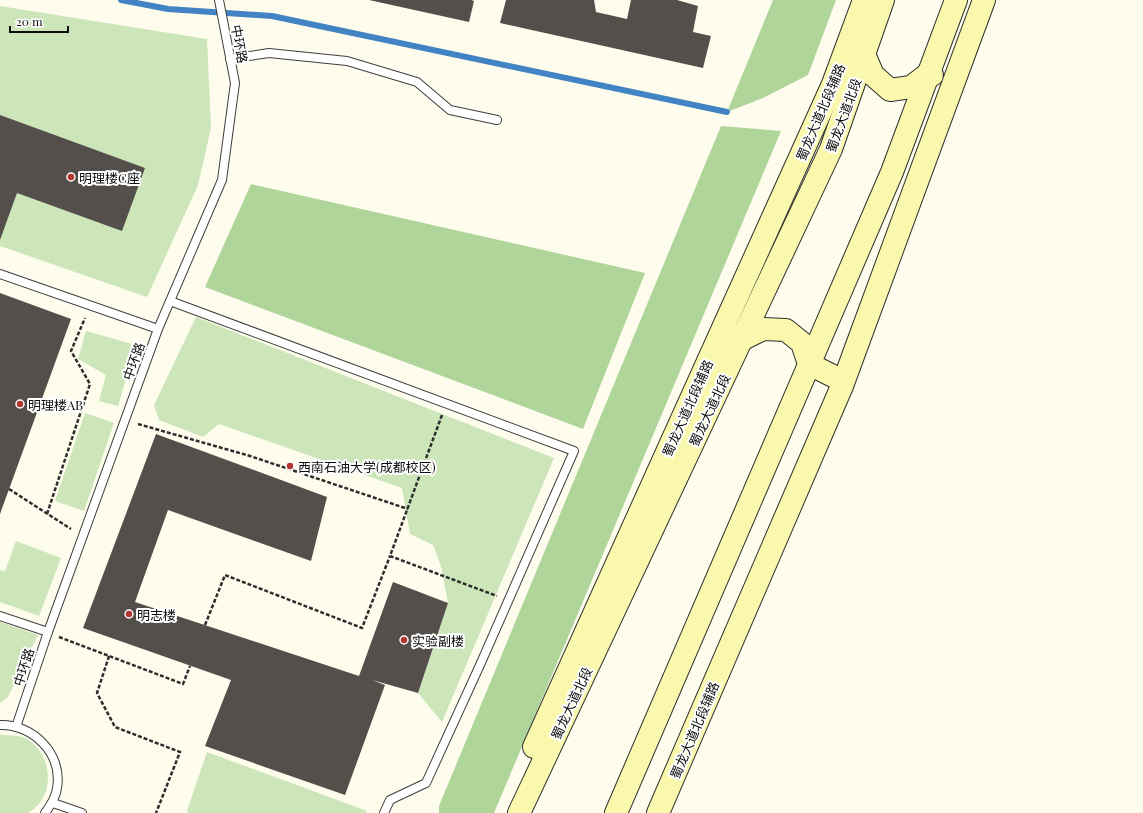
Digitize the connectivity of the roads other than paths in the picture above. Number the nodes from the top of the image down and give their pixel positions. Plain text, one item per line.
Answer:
1 (219, 0) edge
2 (864, 0) edge
3 (883, 0) edge
4 (956, 0) edge
5 (984, 0) edge
6 (855, 52) junction
7 (230, 59) junction
8 (928, 74) junction
9 (953, 83) junction
10 (497, 120) dead end
11 (0, 274) edge
12 (170, 301) junction
13 (158, 329) junction
14 (721, 332) junction
15 (741, 340) junction
16 (809, 364) junction
17 (843, 381) junction
18 (0, 616) edge
19 (48, 632) junction
20 (0, 725) edge
21 (16, 727) junction
22 (53, 802) junction
23 (45, 813) edge
24 (82, 813) edge
25 (384, 813) edge
26 (504, 813) edge
27 (519, 813) edge
28 (616, 813) edge
29 (658, 813) edge

1 - 7 lane, 中环路
2 - 6 main road, 蜀龙大道北段辅路
3 - 6 main road, 蜀龙大道北段
4 - 8 main road
5 - 9 main road, 蜀龙大道北段辅路
6 - 8 main road
6 - 14 main road, 蜀龙大道北段辅路
6 - 15 main road, 蜀龙大道北段
7 - 10 lane
7 - 12 lane, 中环路
8 - 9 main road
8 - 16 main road
9 - 17 main road, 蜀龙大道北段辅路
11 - 13 lane
12 - 13 lane, 中环路
12 - 25 lane
13 - 19 lane, 中环路
14 - 15 main road
14 - 26 main road, 蜀龙大道北段辅路
15 - 16 main road
15 - 27 main road, 蜀龙大道北段
16 - 17 main road
16 - 28 main road
17 - 29 main road, 蜀龙大道北段辅路
18 - 19 lane
19 - 21 lane, 中环路
20 - 21 lane
21 - 22 lane
22 - 23 lane
22 - 24 lane

